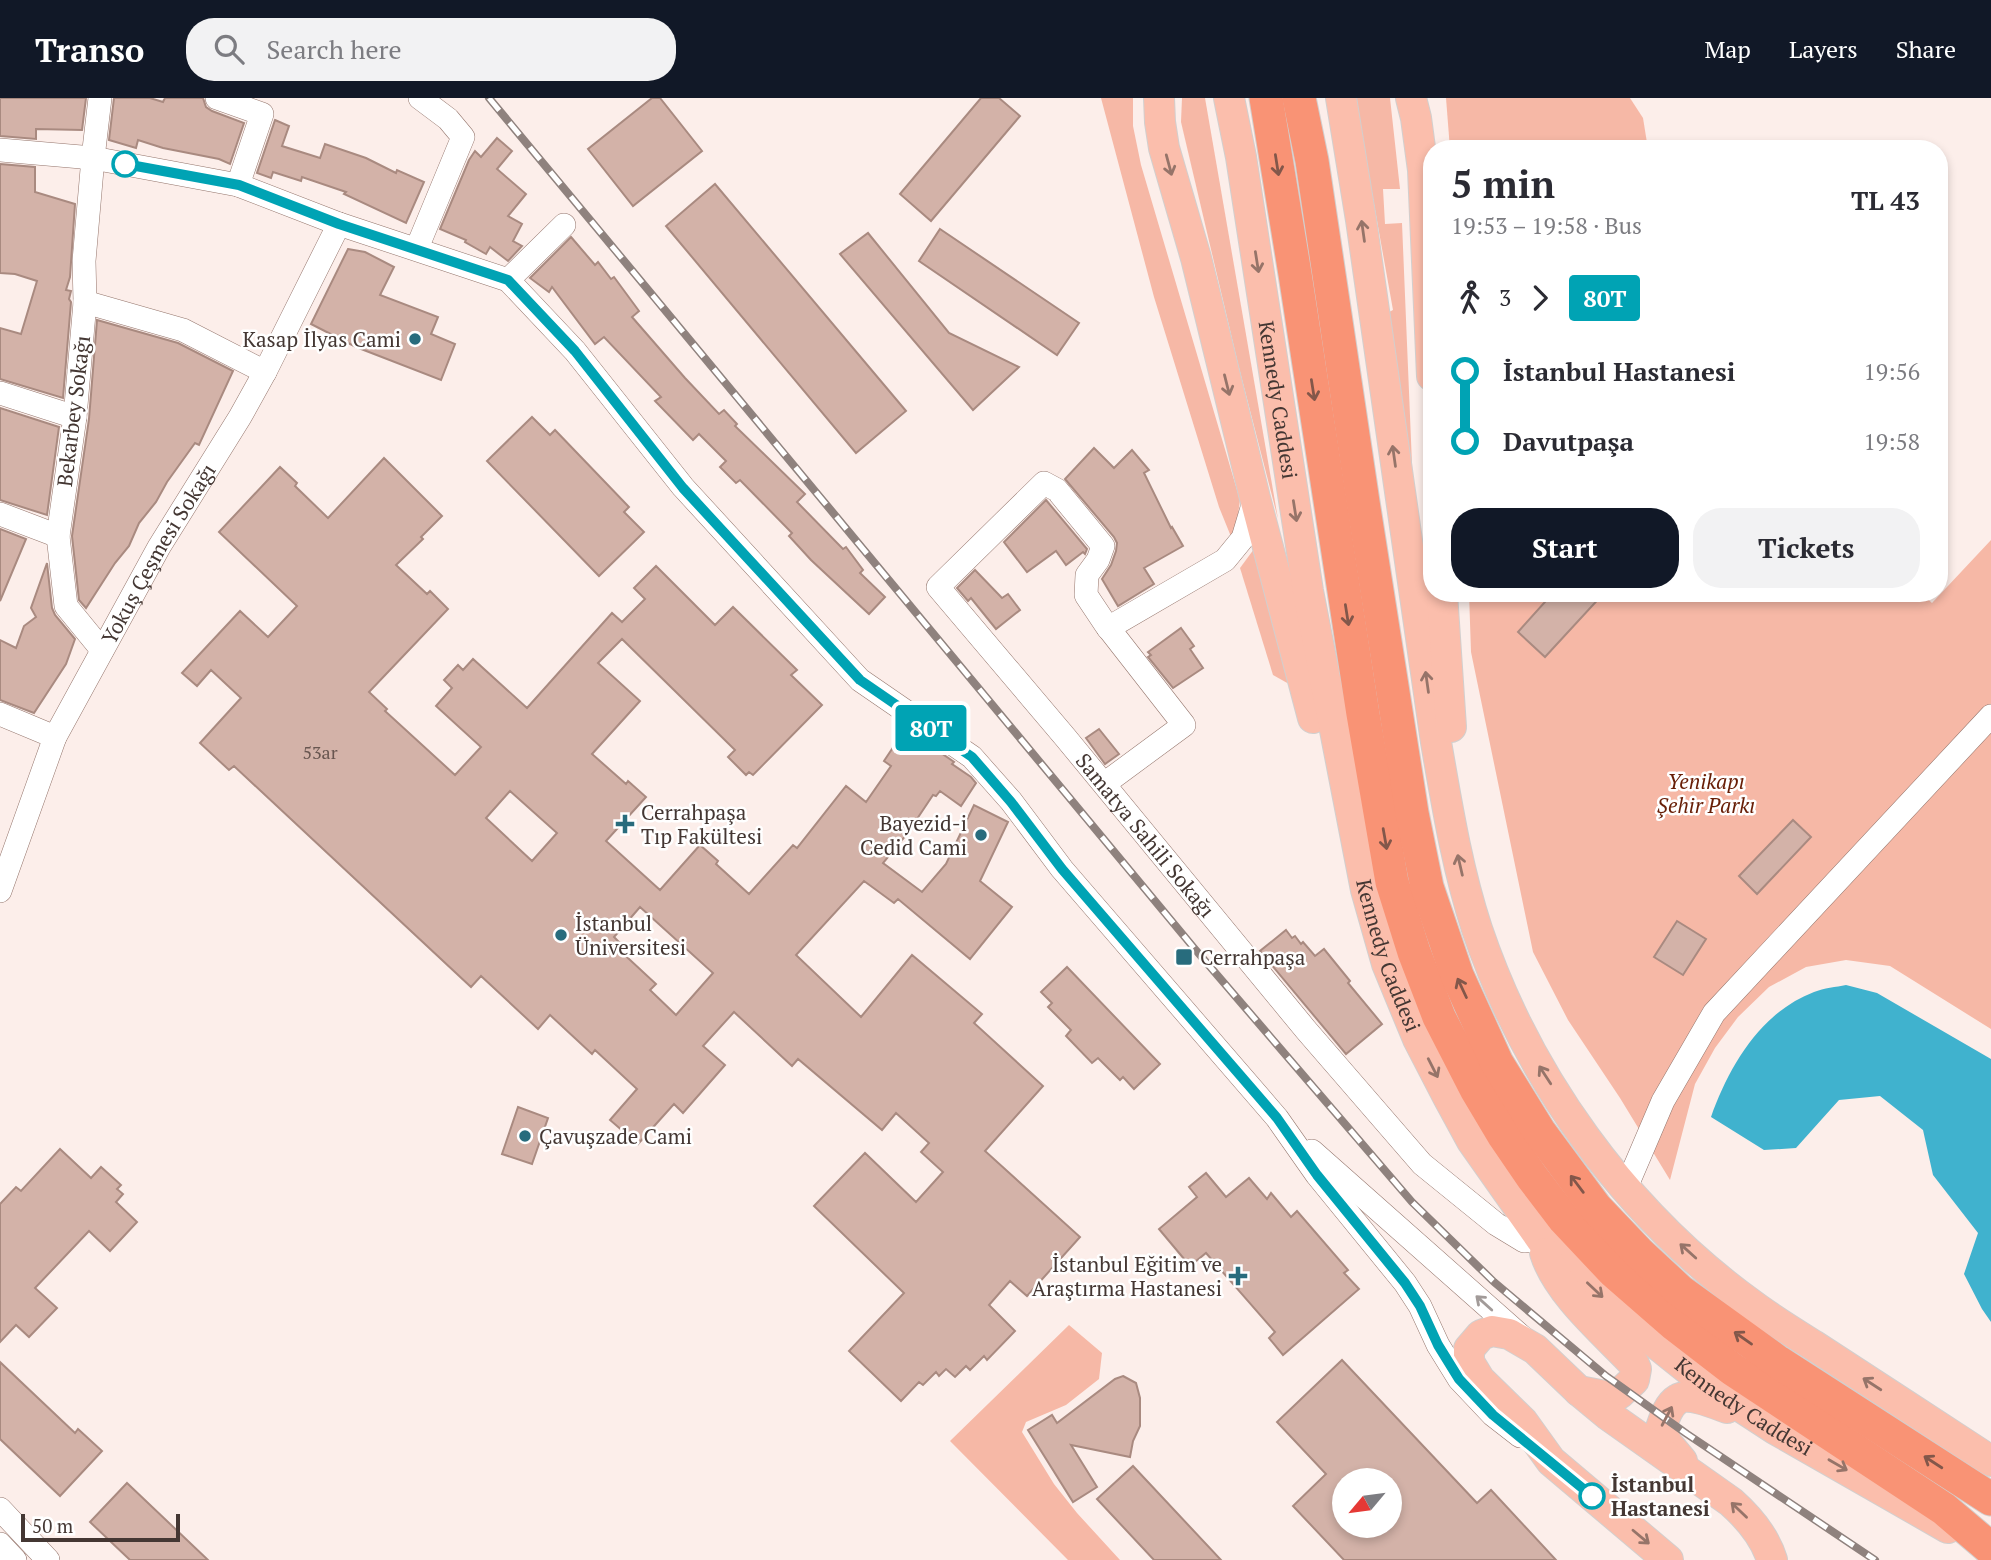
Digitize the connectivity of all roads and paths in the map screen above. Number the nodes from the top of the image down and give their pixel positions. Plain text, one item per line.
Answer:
1 (100, 98) edge
2 (217, 98) edge
3 (421, 98) edge
4 (1159, 98) edge
5 (1229, 98) edge
6 (1266, 98) edge
7 (1299, 98) edge
8 (1341, 98) edge
9 (1411, 98) edge
10 (1422, 98) edge
11 (0, 149) edge
12 (93, 158) junction
13 (1423, 170) joint
14 (239, 185) junction
15 (339, 224) junction
16 (564, 225) dead end
17 (417, 248) junction
18 (508, 280) junction
19 (85, 302) junction
20 (265, 372) junction
21 (0, 393) edge
22 (75, 417) junction
23 (1255, 498) junction
24 (0, 514) edge
25 (58, 536) junction
26 (1443, 602) edge
27 (1108, 628) junction
28 (102, 650) junction
29 (0, 714) edge
30 (1991, 716) edge
31 (55, 737) junction
32 (1104, 784) junction
33 (1450, 821) junction
34 (1366, 890) junction
35 (0, 891) edge
36 (1277, 1118) junction
37 (1625, 1190) junction
38 (1541, 1240) junction
39 (1535, 1349) junction
40 (1579, 1391) junction
41 (1775, 1429) junction
42 (1550, 1461) junction
43 (1991, 1461) edge
44 (1691, 1472) junction
45 (1991, 1499) edge
46 (0, 1509) edge
47 (0, 1544) edge
48 (1991, 1550) edge
49 (15, 1560) edge
50 (48, 1560) edge
51 (1668, 1560) edge
52 (1772, 1560) edge

1 - 12 street, Bekarbey Sokağı
2 - 14 street
3 - 17 street
4 -> 23 main road
5 -> 34 main road, Kennedy Caddesi
6 -> 48 highway
45 -> 7 highway
33 -> 8 main road
9 - 13 main road
10 - 13 street
11 - 12 street
12 - 14 street
12 - 19 street, Bekarbey Sokağı
14 - 15 street
15 - 17 street
15 - 20 street, Yokuş Çeşmesi Sokağı
16 - 18 street
17 - 18 street
18 - 36 street
19 - 20 street
19 - 22 street, Bekarbey Sokağı
20 - 28 street, Yokuş Çeşmesi Sokağı
21 - 22 street
22 - 25 street, Bekarbey Sokağı
23 - 27 street
23 - 34 main road
24 - 25 street
25 - 28 street, Bekarbey Sokağı
26 - 33 main road
27 - 32 street
27 - 32 street, Samatya Sahili Sokağı
28 - 31 street, Yokuş Çeşmesi Sokağı
29 - 31 street
30 - 37 street
31 - 35 street, Yokuş Çeşmesi Sokağı
32 - 38 street, Samatya Sahili Sokağı
37 -> 33 main road
34 -> 38 main road, Kennedy Caddesi
39 -> 36 street
36 - 42 street
43 -> 37 main road
38 - 40 main road
38 -> 41 main road, Kennedy Caddesi
39 - 40 main road
39 - 42 main road
40 - 44 main road
44 -> 41 main road
41 -> 48 main road, Kennedy Caddesi
42 -> 51 main road
52 -> 44 main road
46 - 50 street
47 - 49 street

